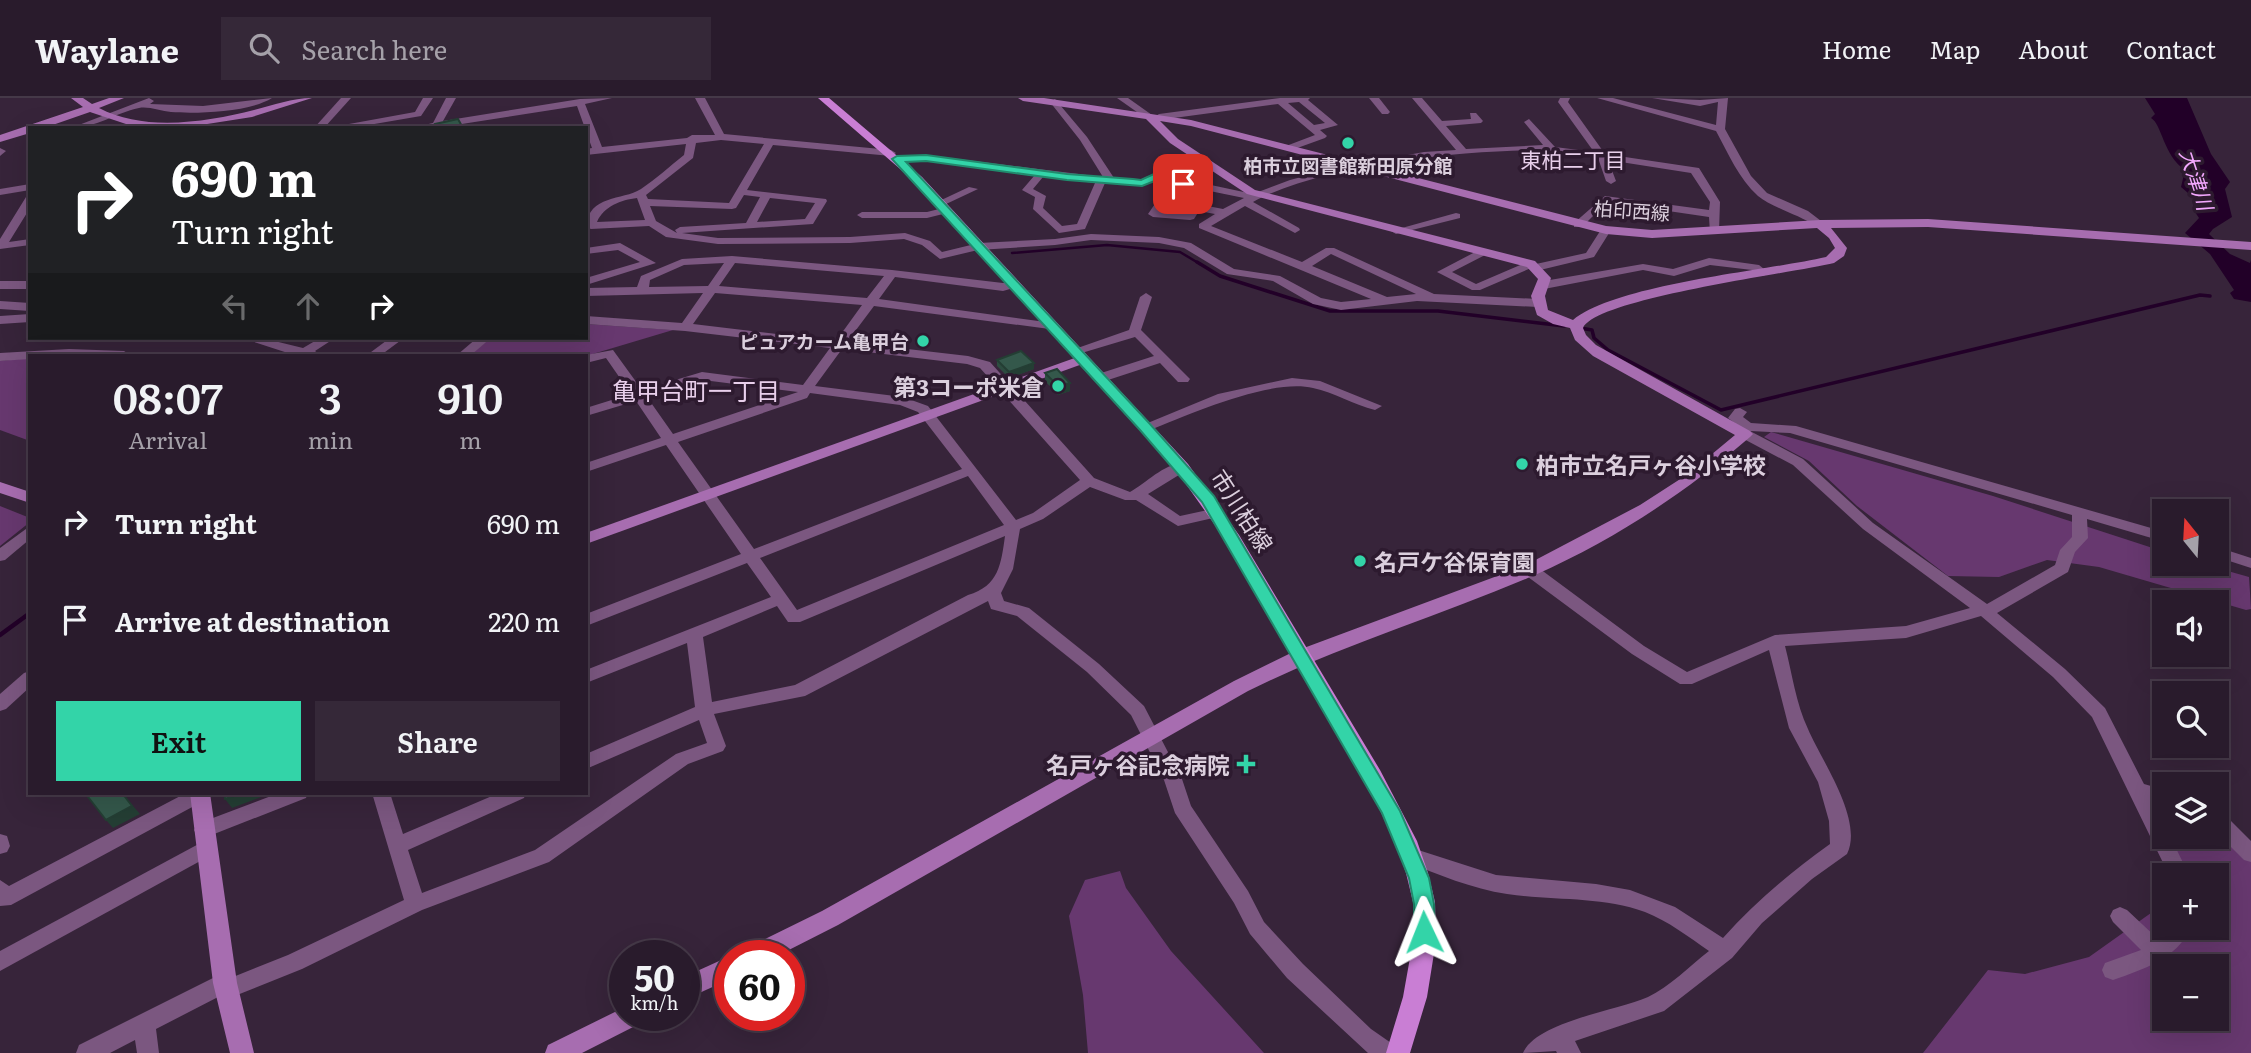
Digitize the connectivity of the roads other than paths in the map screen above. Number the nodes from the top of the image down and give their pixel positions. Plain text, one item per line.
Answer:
1 (76, 98) edge
2 (119, 98) edge
3 (157, 98) edge
4 (267, 98) edge
5 (307, 98) edge
6 (346, 98) edge
7 (428, 98) edge
8 (452, 98) edge
9 (607, 98) edge
10 (701, 98) edge
11 (823, 98) edge
12 (1023, 98) edge
13 (1122, 98) edge
14 (1191, 98) edge
15 (1303, 98) edge
16 (1374, 98) edge
17 (1417, 98) edge
18 (1565, 98) edge
19 (1602, 98) edge
20 (1657, 98) edge
21 (1274, 101) edge
22 (580, 102) junction
23 (1055, 102) junction
24 (139, 104) junction
25 (283, 106) junction
26 (90, 108) junction
27 (1209, 110) junction
28 (1385, 112) dead end
29 (107, 116) junction
30 (1153, 116) junction
31 (1473, 116) dead end
32 (1529, 122) dead end
33 (223, 123) edge
34 (1439, 124) junction
35 (436, 125) junction
36 (37, 126) edge
37 (81, 126) edge
38 (136, 126) edge
39 (321, 126) edge
40 (344, 126) edge
41 (429, 126) edge
42 (1313, 128) junction
43 (28, 129) edge
44 (1720, 129) junction
45 (721, 137) junction
46 (692, 138) junction
47 (0, 139) edge
48 (770, 142) junction
49 (1289, 148) junction
50 (1552, 149) junction
51 (598, 151) junction
52 (588, 152) edge
53 (1463, 152) junction
54 (894, 156) junction
55 (1602, 156) junction
56 (1358, 166) junction
57 (1041, 173) junction
58 (1106, 180) junction
59 (1611, 181) dead end
60 (1183, 184) junction
61 (28, 187) edge
62 (973, 189) dead end
63 (0, 192) edge
64 (741, 192) junction
65 (767, 195) junction
66 (642, 198) junction
67 (1253, 198) junction
68 (1163, 200) junction
69 (28, 202) edge
70 (943, 206) junction
71 (1195, 206) junction
72 (1225, 213) junction
73 (1713, 214) junction
74 (862, 215) dead end
75 (1457, 216) dead end
76 (651, 223) junction
77 (1820, 224) junction
78 (1578, 225) junction
79 (749, 226) junction
80 (589, 227) edge
81 (1295, 230) dead end
82 (1606, 230) junction
83 (1714, 230) junction
84 (1396, 231) junction
85 (664, 232) junction
86 (28, 242) edge
87 (2251, 246) edge
88 (979, 247) junction
89 (588, 251) edge
90 (1483, 252) junction
91 (732, 259) junction
92 (1304, 266) junction
93 (1533, 266) junction
94 (892, 272) junction
95 (1763, 273) junction
96 (588, 281) edge
97 (0, 285) edge
98 (28, 285) edge
99 (1013, 285) junction
100 (1544, 285) junction
101 (643, 289) junction
102 (711, 289) junction
103 (588, 292) edge
104 (1146, 297) dead end
105 (1435, 297) junction
106 (1384, 300) junction
107 (871, 302) junction
108 (1538, 303) junction
109 (0, 305) edge
110 (28, 307) edge
111 (28, 318) edge
112 (0, 320) edge
113 (588, 320) edge
114 (1577, 325) junction
115 (685, 327) junction
116 (1053, 327) junction
117 (1134, 333) junction
118 (54, 340) edge
119 (258, 340) edge
120 (326, 340) edge
121 (395, 340) edge
122 (409, 340) edge
123 (482, 340) edge
124 (840, 345) junction
125 (40, 354) edge
126 (113, 354) edge
127 (306, 354) edge
128 (374, 354) edge
129 (389, 354) edge
130 (464, 354) edge
131 (28, 355) edge
132 (1079, 355) junction
133 (0, 357) edge
134 (588, 358) edge
135 (1161, 358) junction
136 (1100, 377) junction
137 (1183, 379) dead end
138 (1006, 387) junction
139 (808, 390) junction
140 (638, 395) junction
141 (1375, 406) dead end
142 (588, 411) edge
143 (1740, 412) dead end
144 (929, 415) junction
145 (1145, 427) junction
146 (1744, 431) junction
147 (670, 440) junction
148 (588, 467) edge
149 (1181, 467) junction
150 (969, 471) junction
151 (1089, 481) junction
152 (0, 487) edge
153 (1138, 494) junction
154 (708, 495) junction
155 (28, 497) edge
156 (2079, 511) junction
157 (1217, 513) junction
158 (1013, 526) junction
159 (28, 533) edge
160 (2152, 533) edge
161 (588, 538) edge
162 (0, 556) edge
163 (751, 556) junction
164 (2230, 556) edge
165 (2251, 563) edge
166 (1530, 570) junction
167 (993, 592) junction
168 (780, 598) junction
169 (1985, 611) junction
170 (588, 619) edge
171 (694, 633) junction
172 (1775, 641) junction
173 (1300, 657) junction
174 (588, 676) edge
175 (28, 679) edge
176 (0, 704) edge
177 (705, 710) junction
178 (1149, 736) junction
179 (588, 761) edge
180 (2137, 790) junction
181 (2152, 794) edge
182 (196, 795) edge
183 (200, 795) edge
184 (295, 795) edge
185 (382, 795) edge
186 (512, 795) edge
187 (2229, 832) edge
188 (205, 839) junction
189 (397, 845) junction
190 (2251, 854) edge
191 (1412, 856) junction
192 (2173, 863) edge
193 (0, 889) edge
194 (415, 904) junction
195 (2120, 916) dead end
196 (785, 940) edge
197 (2173, 940) edge
198 (1724, 951) junction
199 (2158, 952) junction
200 (0, 962) edge
201 (2113, 970) dead end
202 (226, 986) junction
203 (144, 1024) junction
204 (609, 1027) edge
205 (1564, 1044) edge
206 (87, 1053) edge
207 (148, 1053) edge
208 (242, 1053) edge
209 (557, 1053) edge
210 (1386, 1053) edge
211 (1398, 1053) edge
212 (1534, 1053) edge

1 - 26 street
2 - 26 street
3 - 24 street
4 - 24 street
4 - 25 street
5 - 25 street
6 - 39 street
7 - 40 street
8 - 35 street
9 - 22 street
10 - 45 street
11 - 54 main road, 市川柏線
12 - 23 street, 柏印西線
13 - 30 street
14 - 27 street
15 - 21 street
15 - 42 street
16 - 28 street
17 - 34 street
18 - 55 street
19 - 44 street
20 - 44 street
21 - 27 street
21 - 42 street
22 - 35 street
22 - 51 street
23 - 30 street, 柏印西線
23 - 58 street
24 - 29 street
25 - 33 street
26 - 29 street
26 - 36 street
27 - 30 street
29 - 37 street
29 - 38 street
30 - 49 street, 柏印西線
30 - 67 street
31 - 34 street
32 - 50 street
33 - 38 street
34 - 53 street
35 - 41 street
42 - 49 street
43 - 47 street
44 - 77 street
45 - 46 street
45 - 48 street
46 - 51 street
46 - 66 street
48 - 54 street
48 - 64 street
49 - 56 street, 柏印西線
50 - 53 street
50 - 55 street
51 - 52 street
53 - 56 street
54 - 57 street
54 - 70 main road, 市川柏線
55 - 59 street
55 - 73 street
56 - 67 street
56 - 78 street, 柏印西線
57 - 58 street
57 - 58 street
58 - 60 street
60 - 67 street
60 - 68 street
61 - 63 street
62 - 70 street
64 - 65 street
64 - 66 street
65 - 79 street
65 - 79 street
66 - 76 street
66 - 80 street
67 - 72 street
67 - 81 street
67 - 84 street
68 - 71 street
68 - 71 street
69 - 86 street
70 - 74 street
70 - 88 main road, 市川柏線
71 - 72 street
72 - 92 street
73 - 78 street
73 - 83 street
75 - 84 street
76 - 80 street
76 - 85 street
77 - 83 street, 柏印西線
77 - 87 street, 柏印西線
77 - 95 street
78 - 82 street, 柏印西線
79 - 85 street
82 - 83 street, 柏印西線
82 - 93 street
84 - 90 street
85 - 88 street
88 - 99 main road, 市川柏線
88 - 106 street
89 - 96 street
90 - 93 street
90 - 93 street
91 - 94 street
91 - 101 street
91 - 102 street
92 - 105 street
92 - 106 street
93 - 100 street
94 - 99 street
94 - 107 street
95 - 100 street
95 - 114 street
97 - 98 street
99 - 116 main road, 市川柏線
100 - 108 street
101 - 102 street
101 - 103 street
102 - 107 street
102 - 115 street
104 - 117 street
105 - 106 street
105 - 108 street
107 - 116 street
107 - 124 street
108 - 114 street
109 - 110 street
111 - 112 street
113 - 115 street
114 - 146 street
115 - 124 street
116 - 132 main road, 市川柏線
117 - 132 street
117 - 135 street
118 - 125 street
119 - 127 street
120 - 127 street
121 - 128 street
122 - 129 street
123 - 130 street
124 - 138 street
124 - 139 street
125 - 126 street
131 - 133 street
132 - 136 main road, 市川柏線
132 - 138 street
134 - 140 street
135 - 136 street
135 - 137 street
136 - 145 main road, 市川柏線
138 - 144 street
138 - 151 street
139 - 140 street
139 - 144 street
139 - 147 street
140 - 142 street
140 - 147 street
141 - 145 street
143 - 146 street
144 - 150 street
144 - 154 street
145 - 149 main road, 市川柏線
146 - 156 street
146 - 166 street
146 - 169 street
147 - 148 street
147 - 154 street
149 - 153 street
149 - 157 main road, 市川柏線
150 - 158 street
150 - 163 street
151 - 153 street
151 - 158 street
152 - 155 street
153 - 157 street
154 - 161 street
154 - 163 street
156 - 160 street
156 - 169 street
157 - 173 main road, 市川柏線
158 - 167 street
158 - 168 street
159 - 162 street
163 - 168 street
163 - 170 street
164 - 165 street
166 - 172 street
166 - 173 street
167 - 177 street
167 - 178 street
168 - 171 street
169 - 172 street
169 - 180 street
171 - 174 street
171 - 177 street
172 - 198 street
173 - 178 street
173 - 191 main road, 市川柏線
175 - 176 street
177 - 179 street
177 - 194 street
178 - 196 street
178 - 210 street
180 - 181 street
180 - 192 street
182 - 193 street
183 - 188 street
184 - 188 street
185 - 189 street
186 - 189 street
187 - 190 street
188 - 200 street
188 - 202 street
189 - 194 street
191 - 198 street
191 - 211 main road, 市川柏線
194 - 202 street
195 - 199 street
197 - 199 street
198 - 205 street
199 - 201 street
202 - 203 street
202 - 208 street
203 - 206 street
203 - 207 street
204 - 209 street
205 - 212 street

